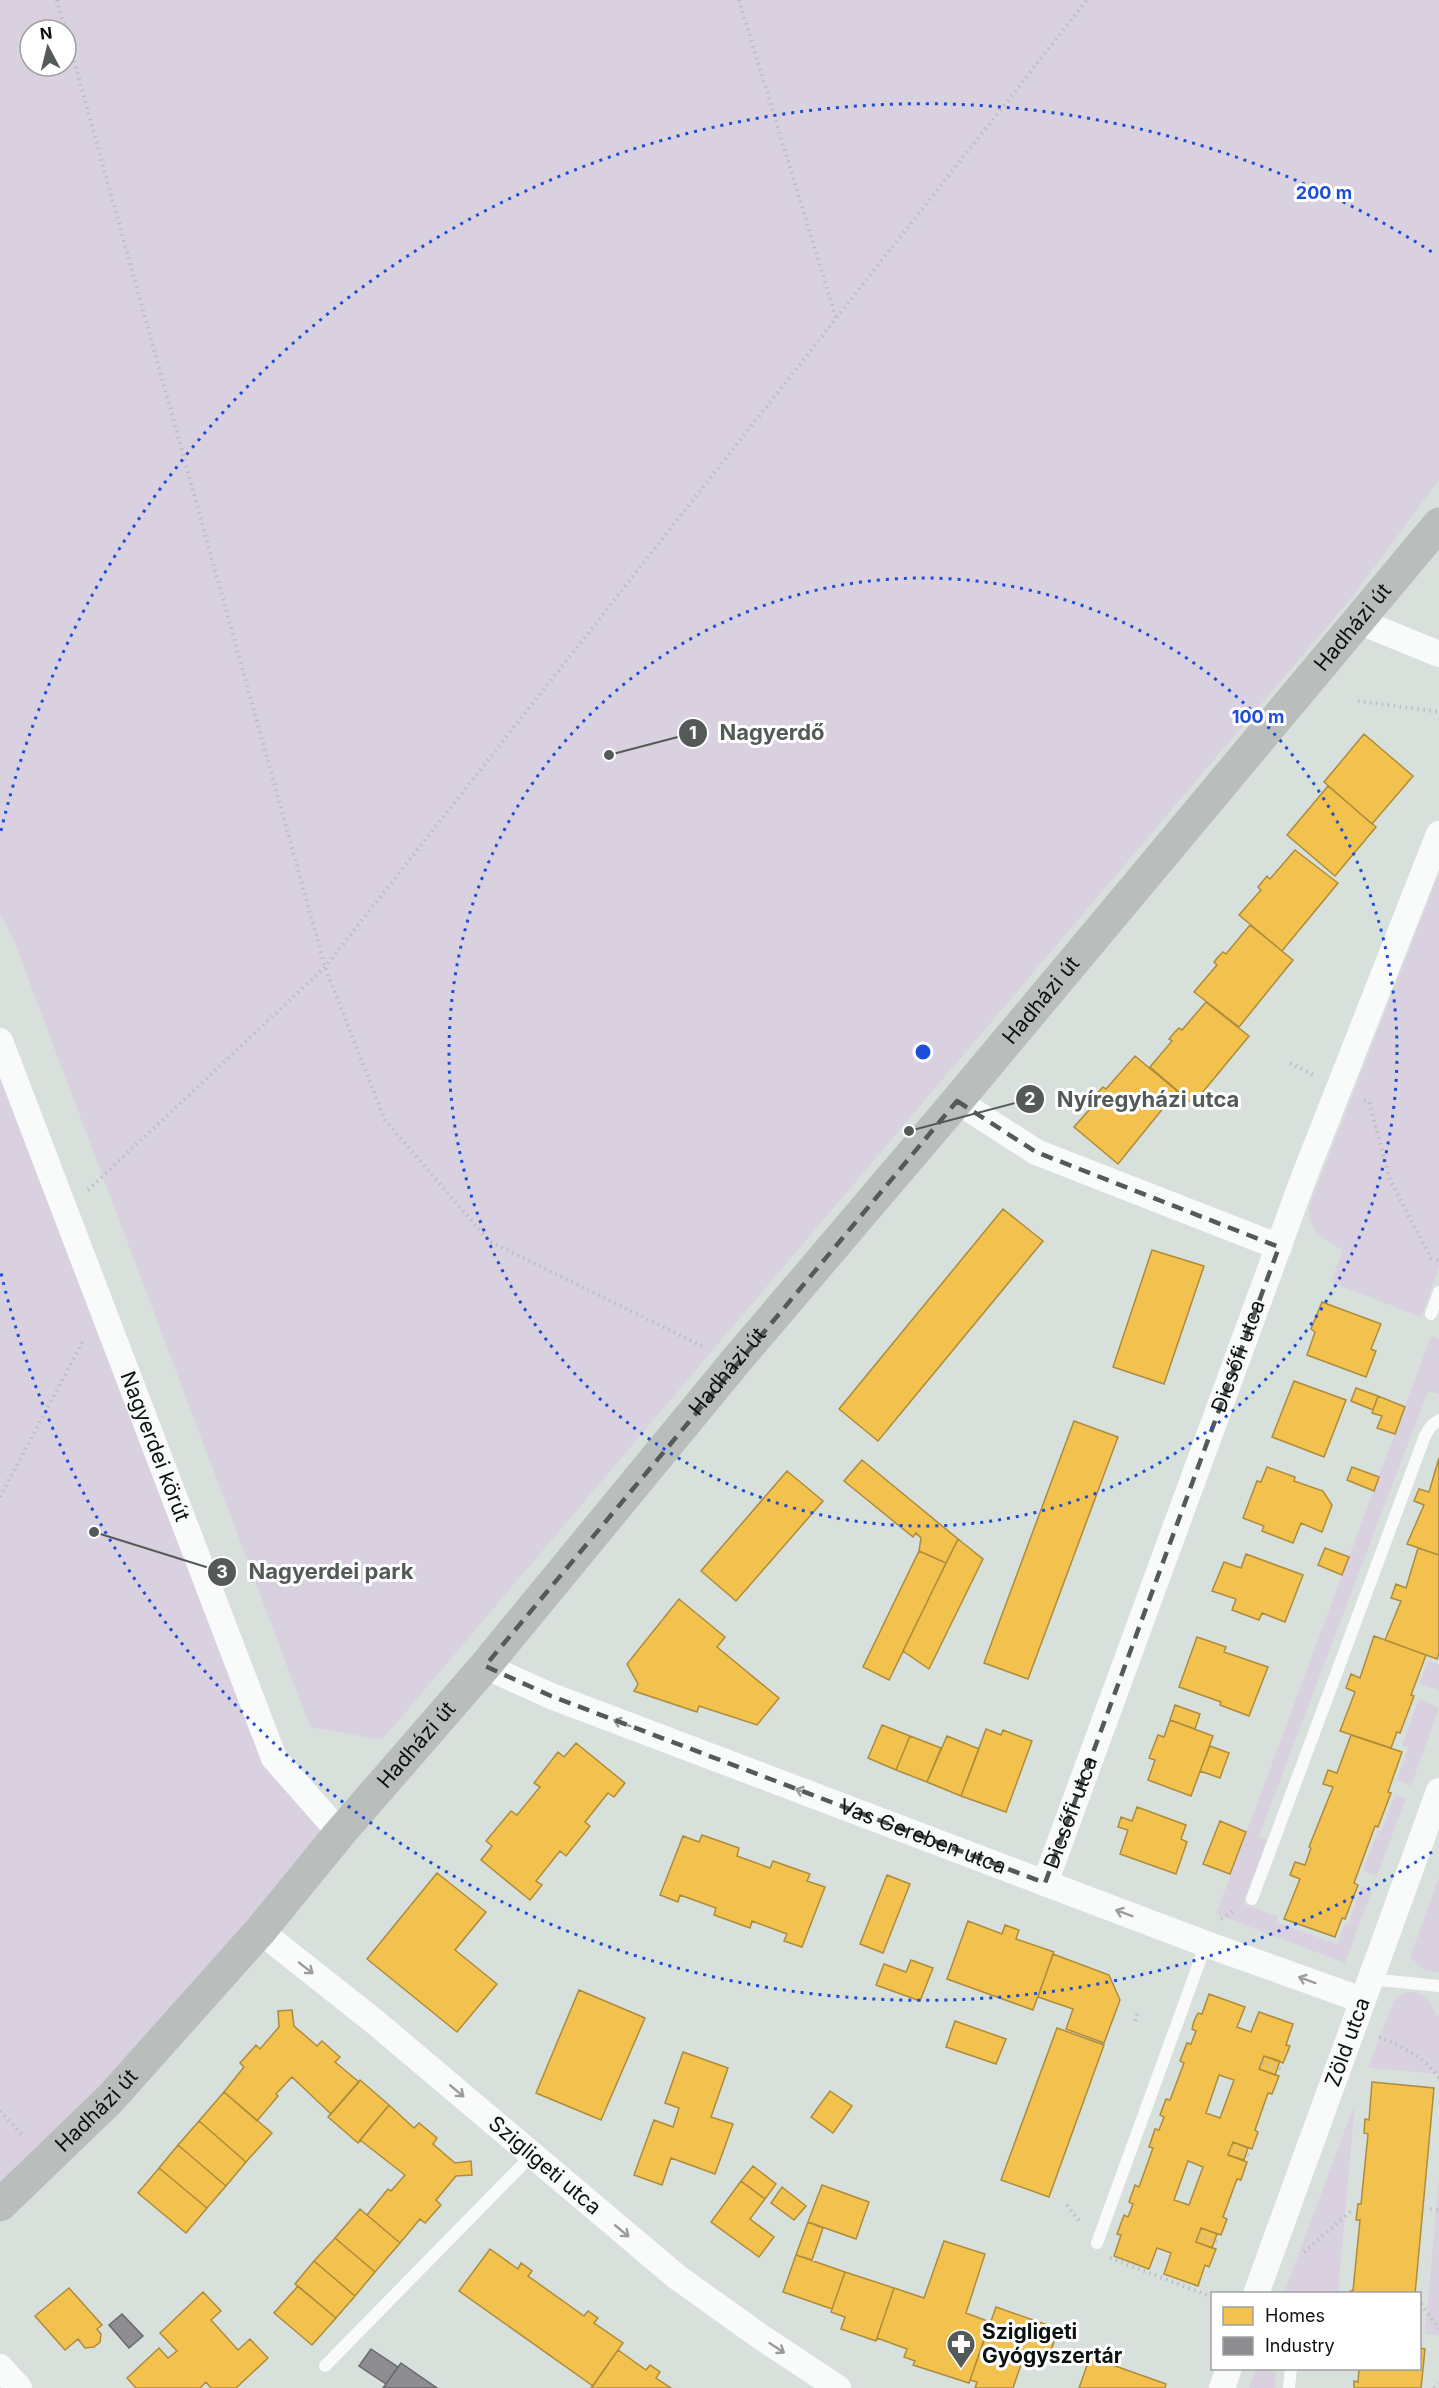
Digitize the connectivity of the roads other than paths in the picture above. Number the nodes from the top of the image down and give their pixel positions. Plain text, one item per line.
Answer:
1 (1439, 524) edge
2 (1358, 621) junction
3 (1439, 654) edge
4 (1439, 834) edge
5 (0, 1041) edge
6 (957, 1101) junction
7 (1279, 1247) junction
8 (1439, 1292) edge
9 (1431, 1314) dead end
10 (1439, 1420) edge
11 (485, 1666) junction
12 (1439, 1791) edge
13 (340, 1833) junction
14 (1045, 1883) junction
15 (1252, 1899) dead end
16 (260, 1931) junction
17 (1206, 1944) junction
18 (1439, 1986) edge
19 (1366, 1990) junction
20 (532, 2155) junction
21 (0, 2205) edge
22 (1097, 2243) road end
23 (1257, 2292) edge
24 (324, 2366) dead end
25 (0, 2367) edge
26 (1228, 2370) edge
27 (1291, 2370) edge
28 (19, 2388) edge
29 (838, 2388) edge
30 (1222, 2388) edge
31 (1289, 2388) edge

1 - 2 street, Hadházi út
2 - 3 street
2 - 6 street, Hadházi út
4 - 7 street, Dicsőfi utca
5 - 13 street, Nagyerdei körút
6 - 7 street
6 - 11 street, Hadházi út
7 - 14 street, Dicsőfi utca
8 - 9 lane
10 - 15 lane
11 - 13 street, Hadházi út
14 -> 11 street, Vas Gereben utca
12 - 19 street, Zöld utca
13 - 16 street, Hadházi út
17 -> 14 street, Vas Gereben utca
16 -> 20 street, Szigligeti utca
16 - 21 street, Hadházi út
19 -> 17 street, Vas Gereben utca
17 - 22 lane
18 - 19 lane
19 - 23 street, Zöld utca
20 - 24 lane
20 -> 29 street, Szigligeti utca
25 - 28 street
26 - 30 street
27 - 31 lane

